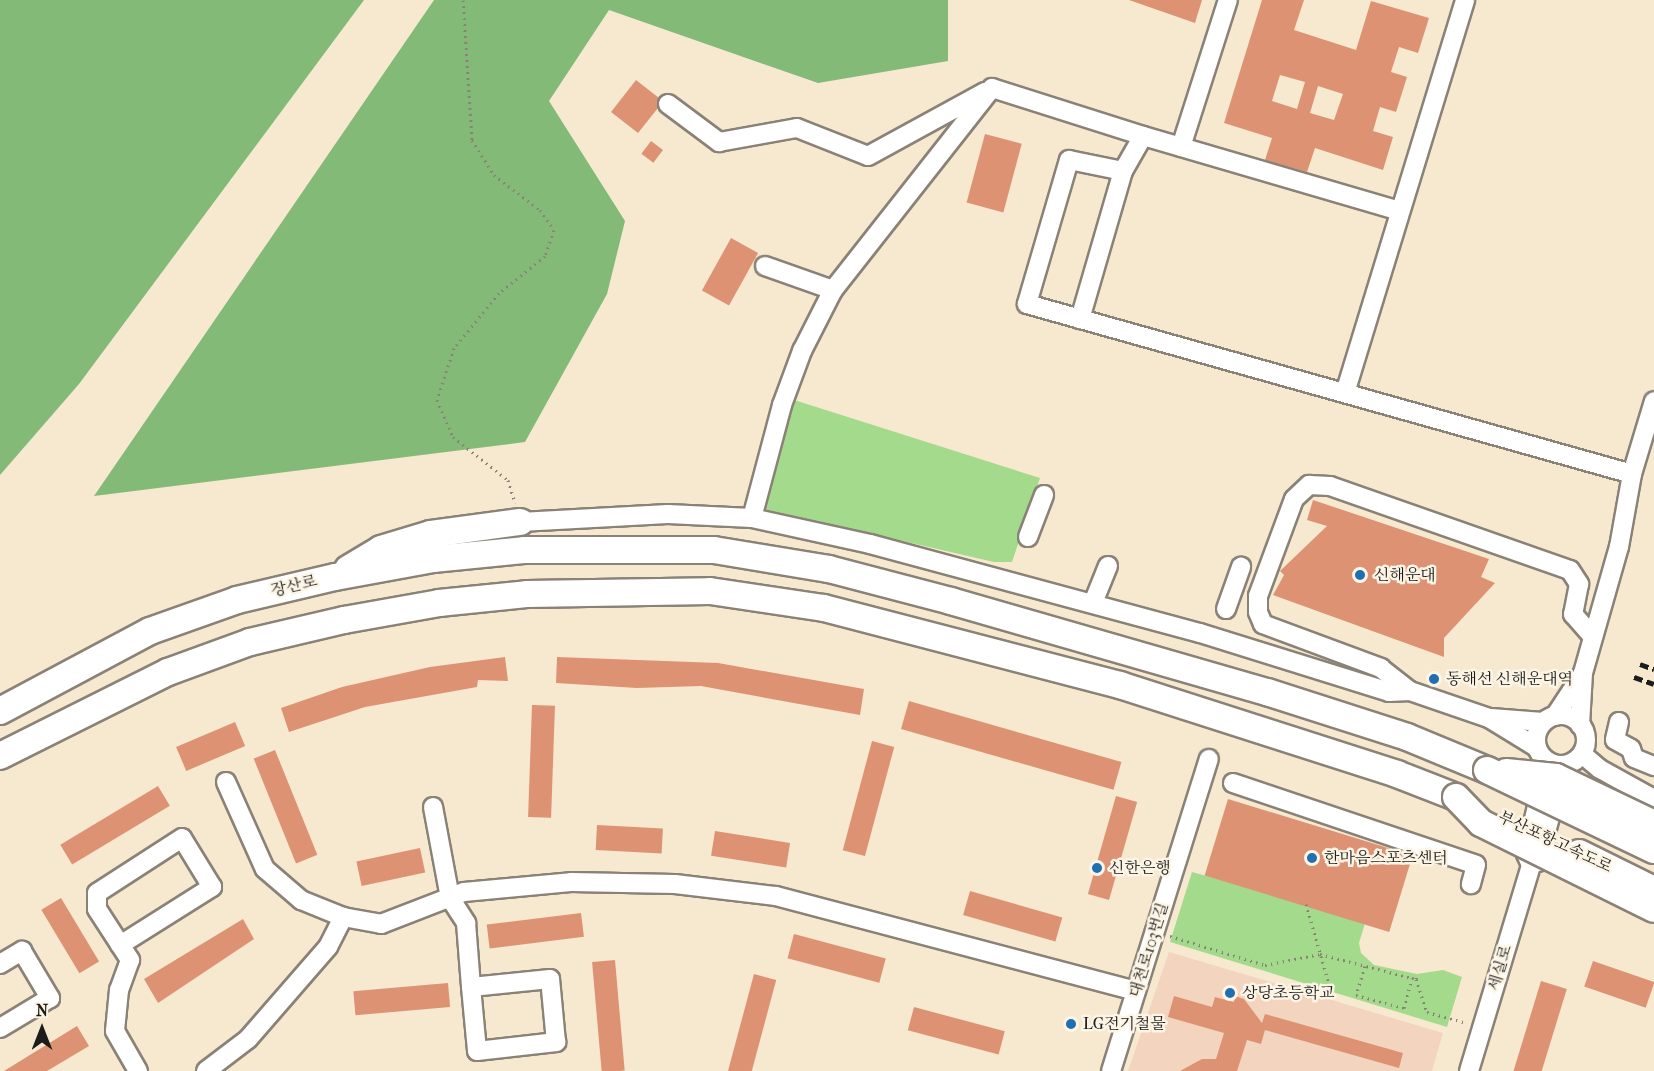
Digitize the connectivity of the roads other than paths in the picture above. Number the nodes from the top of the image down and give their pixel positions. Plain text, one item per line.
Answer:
1 (1228, 0) edge
2 (1465, 0) edge
3 (992, 88) junction
4 (668, 104) dead end
5 (1143, 136) junction
6 (1181, 147) junction
7 (1123, 171) junction
8 (1399, 211) junction
9 (765, 266) dead end
10 (833, 290) junction
11 (1080, 319) junction
12 (1346, 393) junction
13 (1654, 400) edge
14 (1632, 474) junction
15 (1044, 495) dead end
16 (752, 518) junction
17 (520, 522) joint
18 (1028, 537) dead end
19 (1108, 566) dead end
20 (1241, 567) dead end
21 (335, 577) junction
22 (1093, 603) junction
23 (1226, 609) dead end
24 (1593, 637) junction
25 (1583, 673) junction
26 (1410, 691) junction
27 (0, 711) edge
28 (1490, 718) junction
29 (1549, 719) junction
30 (1619, 722) dead end
31 (1580, 725) junction
32 (1582, 754) junction
33 (0, 756) edge
34 (1549, 758) junction
35 (1209, 759) dead end
36 (1654, 766) edge
37 (1487, 770) junction
38 (226, 782) dead end
39 (1233, 783) dead end
40 (1456, 796) junction
41 (1654, 799) edge
42 (433, 807) dead end
43 (1654, 824) edge
44 (1654, 850) edge
45 (1471, 884) dead end
46 (1654, 890) edge
47 (450, 898) junction
48 (1654, 909) edge
49 (343, 917) junction
50 (120, 945) junction
51 (0, 964) edge
52 (471, 987) junction
53 (1136, 992) junction
54 (0, 1028) edge
55 (138, 1071) edge
56 (206, 1071) edge
57 (1111, 1071) edge
58 (1469, 1071) edge

1 - 6 street
2 - 8 street
3 - 4 street
3 - 5 street
3 - 10 street
5 - 6 street
5 - 7 street
6 - 8 street
7 - 11 street
7 - 11 street
8 - 12 street
9 - 10 street
10 - 16 street
11 - 12 street
12 - 14 street
13 - 14 street, 세실로
14 - 24 street, 세실로
15 - 18 street
16 - 17 street
16 - 22 street
17 - 21 highway
19 - 22 street
20 - 23 street
21 - 27 highway, 장산로
21 - 37 highway, 장산로
22 - 26 street
24 - 25 street, 세실로
24 - 26 street
25 - 29 street, 세실로
25 - 31 street, 세실로
26 - 28 street
28 - 29 street
28 - 34 street
29 - 31 street
29 - 34 street, 세실로
30 - 36 street
31 - 32 street, 세실로
32 - 34 street
32 - 41 street
33 - 40 highway, 부산포항고속도로
34 - 58 street, 세실로
35 - 53 street, 대천로103번길
37 - 43 highway, bridge
37 - 44 highway, bridge
38 - 49 street
39 - 45 street
40 - 46 highway, 부산포항고속도로, bridge
40 - 48 highway, bridge
42 - 47 street
47 - 49 street
47 - 52 street
47 - 53 street
49 - 56 street
50 - 50 street
50 - 55 street
51 - 54 street
52 - 52 street
53 - 57 street, 대천로103번길

